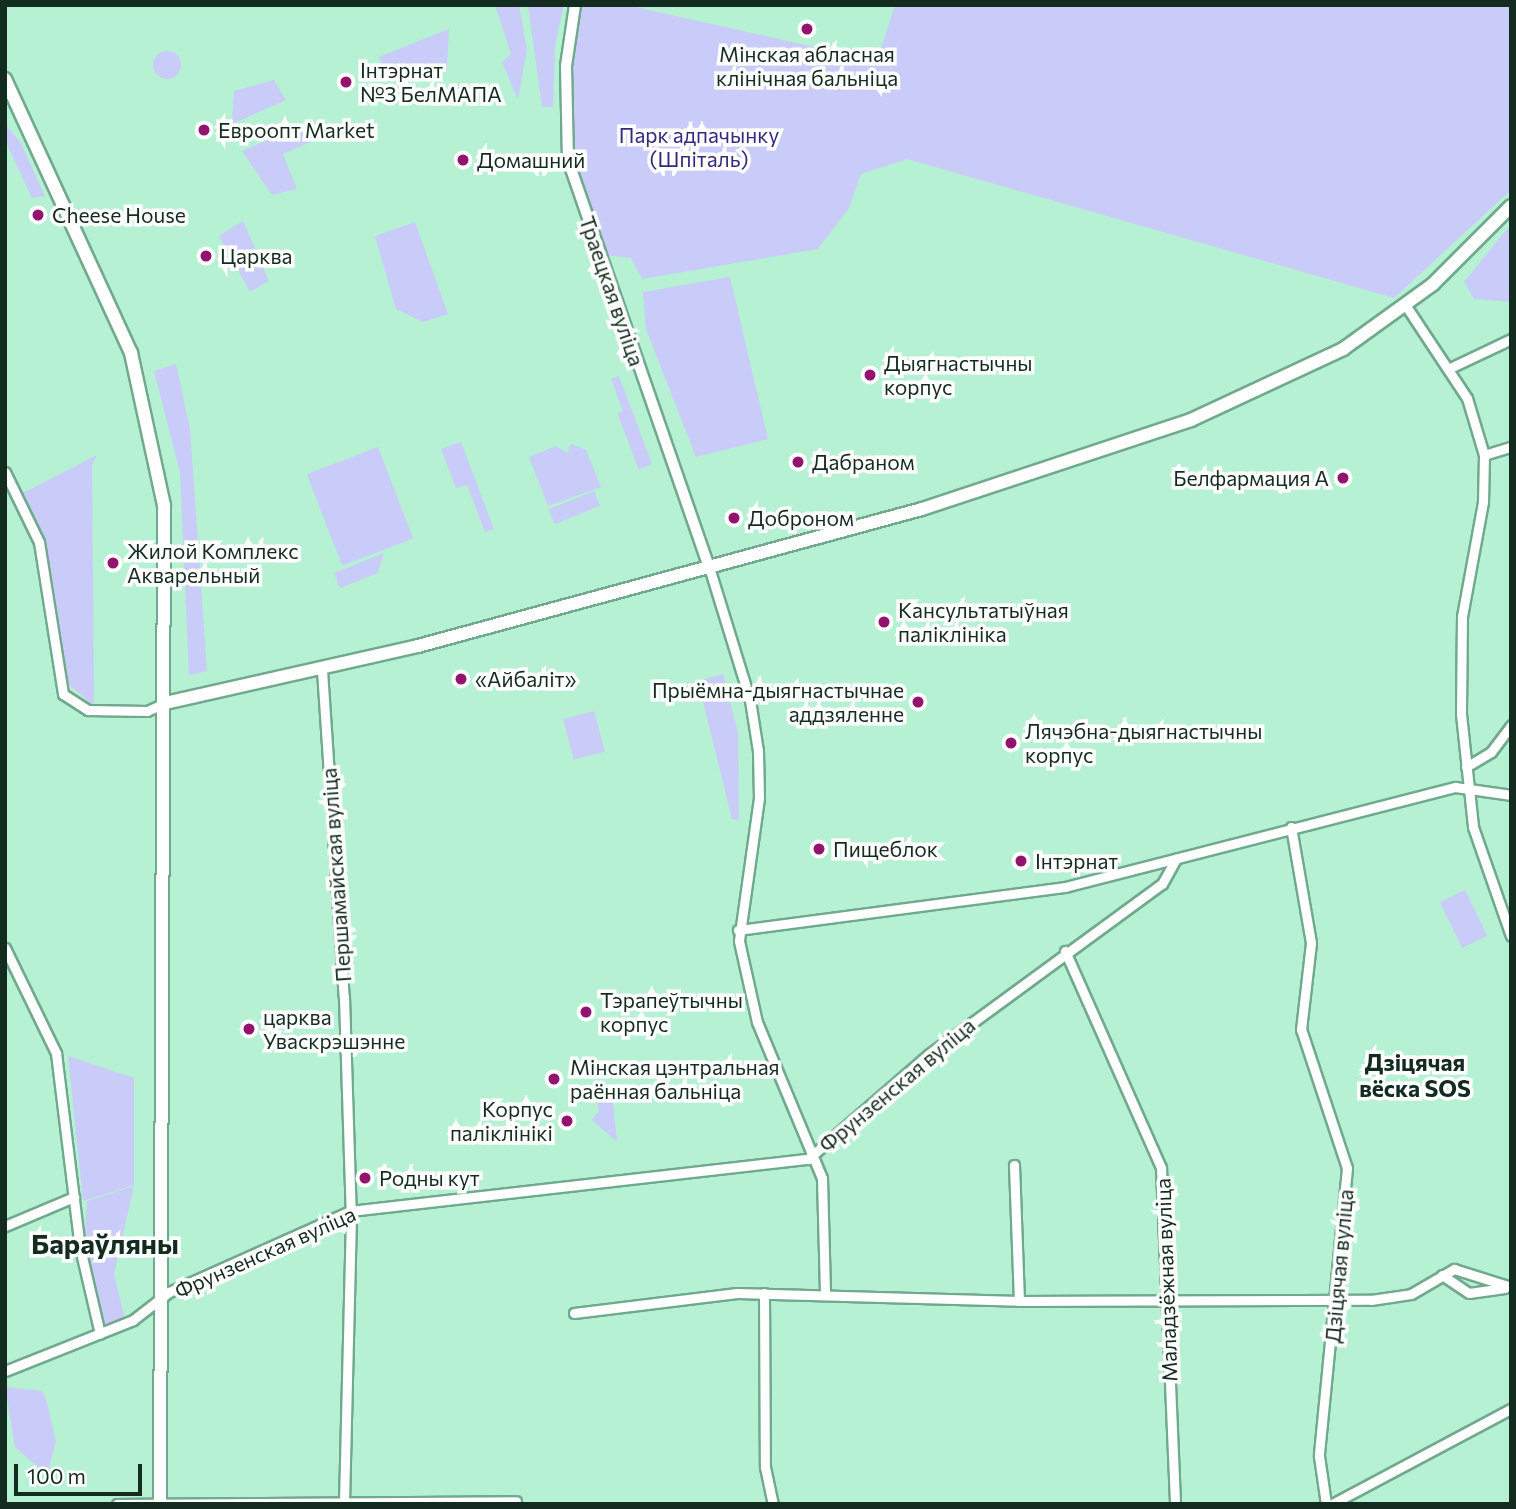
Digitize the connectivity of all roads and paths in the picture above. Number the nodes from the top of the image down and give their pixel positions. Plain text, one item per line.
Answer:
1 (575, 5) edge
2 (5, 79) edge
3 (1511, 206) edge
4 (1406, 306) junction
5 (1511, 339) edge
6 (1450, 368) junction
7 (1511, 447) edge
8 (1484, 455) junction
9 (5, 472) edge
10 (709, 567) junction
11 (322, 670) junction
12 (165, 703) junction
13 (1511, 726) edge
14 (1466, 767) junction
15 (1467, 786) junction
16 (1511, 795) edge
17 (1291, 827) junction
18 (1176, 859) junction
19 (738, 930) junction
20 (1511, 936) edge
21 (5, 948) edge
22 (1065, 951) junction
23 (813, 1156) junction
24 (1014, 1165) dead end
25 (74, 1198) junction
26 (350, 1210) junction
27 (5, 1226) edge
28 (1442, 1275) junction
29 (1510, 1287) edge
30 (825, 1292) junction
31 (764, 1293) junction
32 (1018, 1301) junction
33 (1163, 1301) junction
34 (1335, 1301) junction
35 (160, 1303) junction
36 (574, 1313) dead end
37 (100, 1334) junction
38 (5, 1371) edge
39 (1511, 1409) edge
40 (344, 1500) junction
41 (516, 1501) dead end
42 (160, 1502) edge
43 (117, 1504) edge
44 (773, 1504) edge
45 (1175, 1504) edge
46 (1326, 1504) edge
47 (1332, 1504) edge

1 - 10 street, Траецкая вуліца
2 - 12 main road
3 - 4 main road
4 - 6 street
4 - 10 main road
5 - 6 street
6 - 8 street
7 - 8 street
8 - 14 street
9 - 12 street
10 - 11 main road
10 - 19 street
11 - 12 main road
11 - 26 street, Першамайская вуліца
12 - 35 main road
13 - 14 street
14 - 15 street
15 - 16 street
15 - 17 street
15 - 20 street
17 - 18 street
17 - 34 street, Дзіцячая вуліца
18 - 19 street
18 - 22 street, Фрунзенская вуліца
19 - 23 street
21 - 25 street
22 - 23 street, Фрунзенская вуліца
22 - 33 street, Маладзёжная вуліца
23 - 26 street, Фрунзенская вуліца
23 - 30 street
24 - 32 street
25 - 27 street
25 - 37 street
26 - 35 street, Фрунзенская вуліца
26 - 40 street, Першамайская вуліца
28 - 29 street
28 - 29 street
28 - 34 street
30 - 31 street
30 - 32 street
31 - 36 street
31 - 44 street
32 - 33 street
33 - 34 street
33 - 45 street, Маладзёжная вуліца
34 - 46 street, Дзіцячая вуліца
35 - 37 street, Фрунзенская вуліца
35 - 42 main road
37 - 38 street, Фрунзенская вуліца
39 - 47 street
40 - 41 street
40 - 42 street
42 - 43 street

